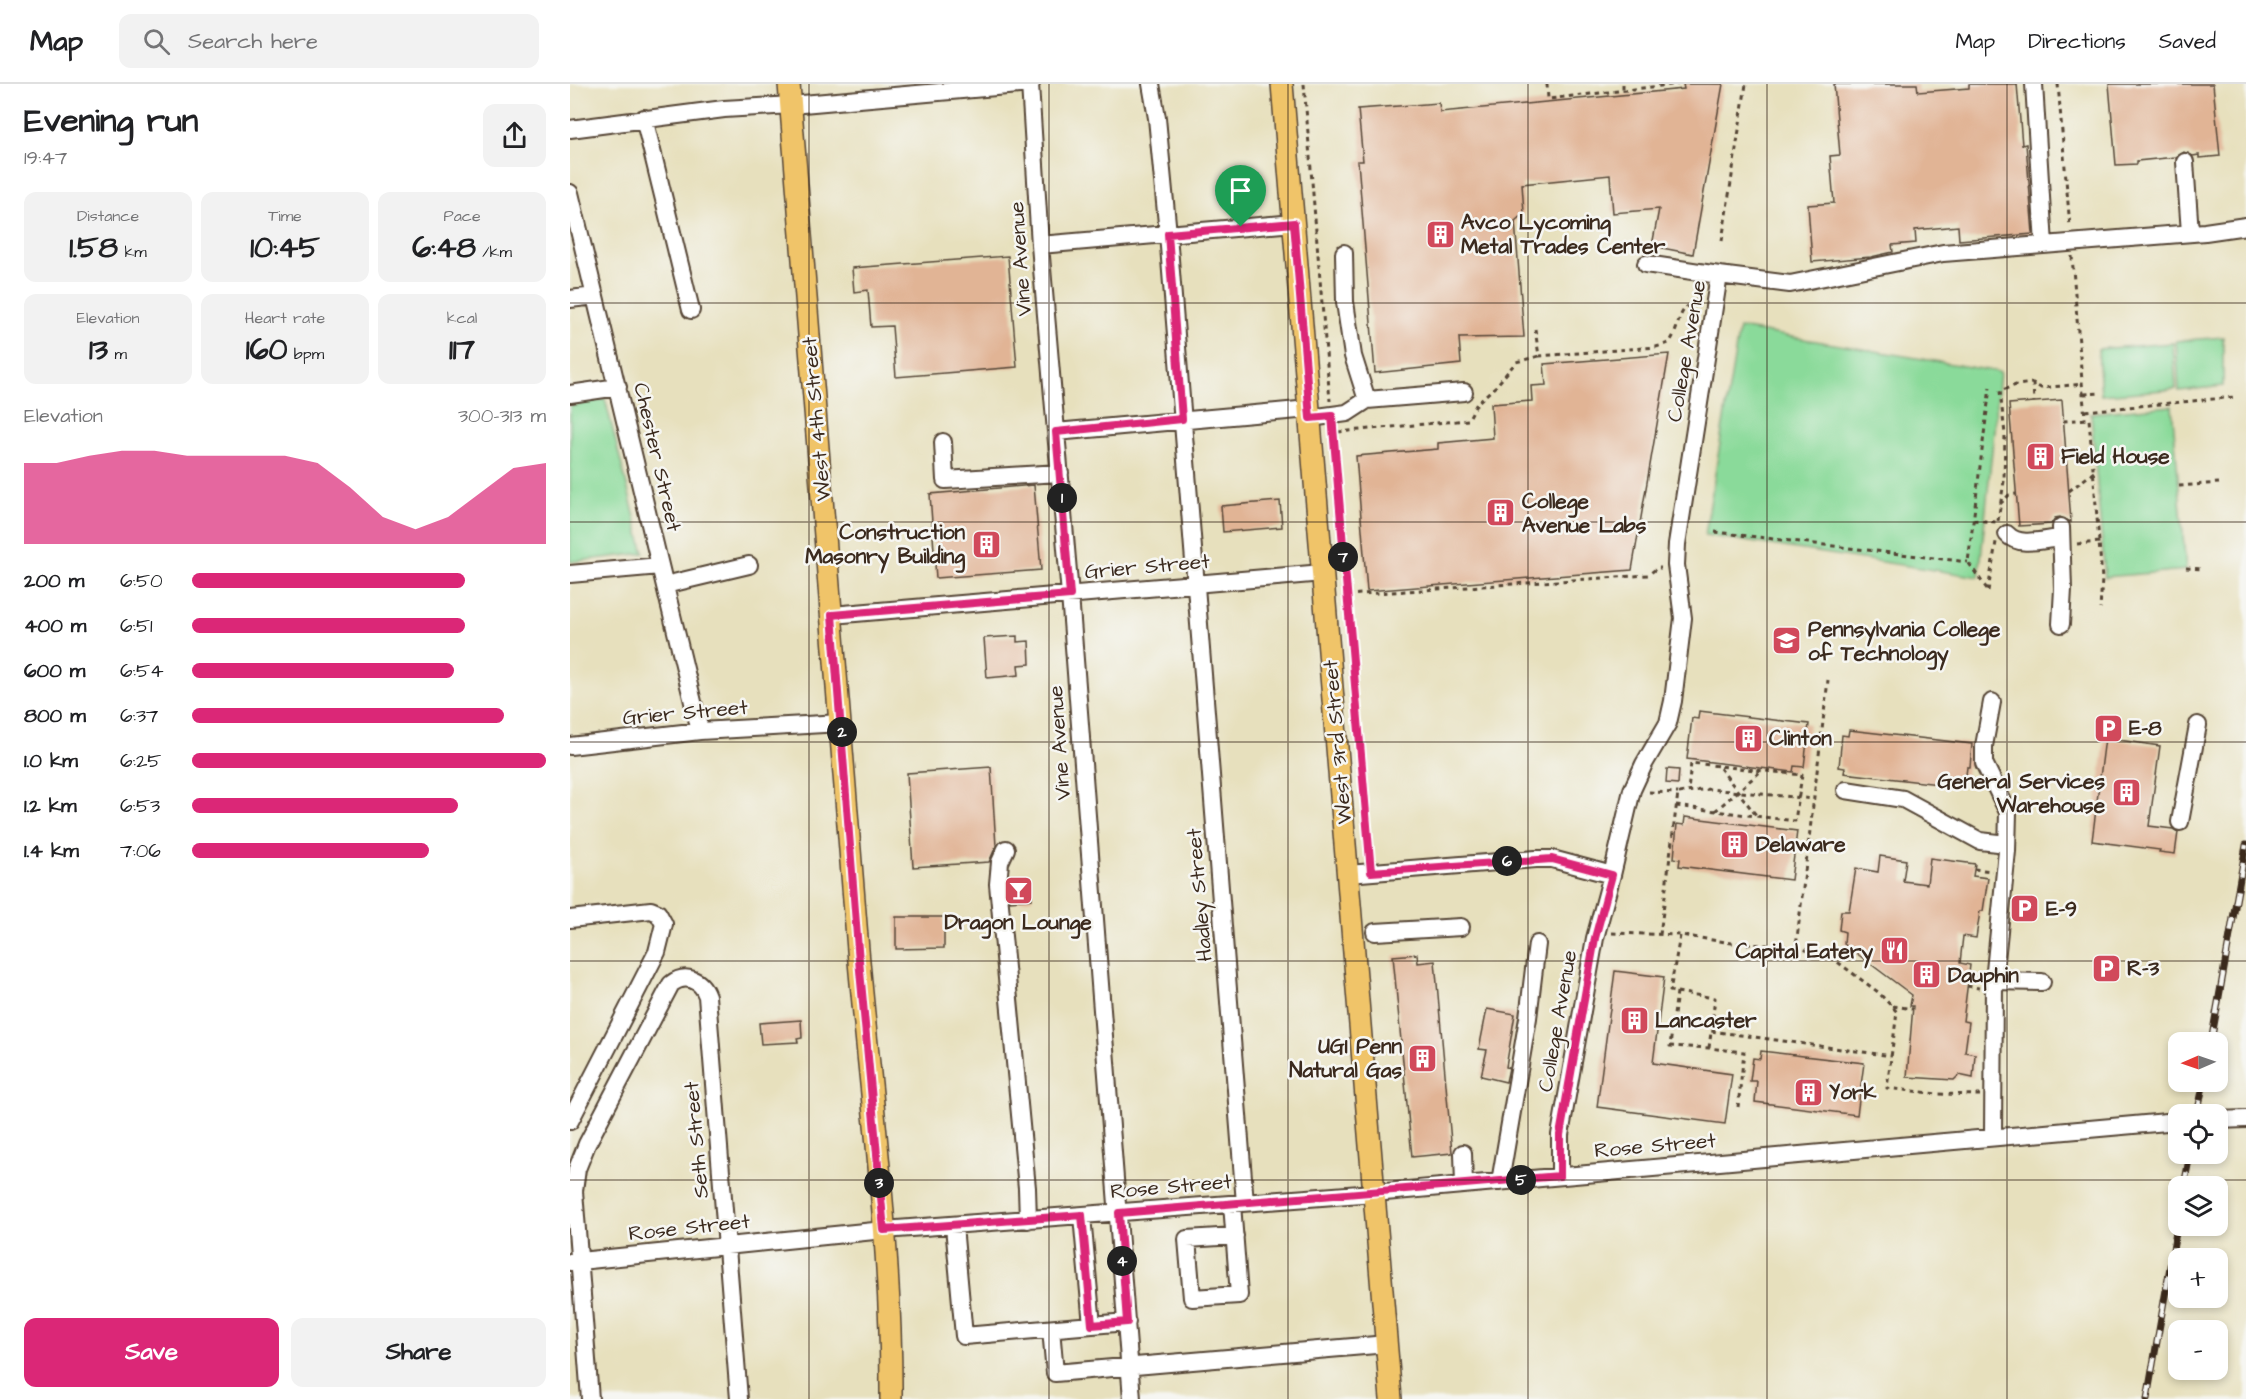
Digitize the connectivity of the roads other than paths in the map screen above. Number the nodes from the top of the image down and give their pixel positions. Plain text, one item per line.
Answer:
1 (789, 84) edge
2 (1030, 84) edge
3 (1150, 84) edge
4 (1282, 84) edge
5 (2034, 84) edge
6 (790, 105) junction
7 (644, 118) junction
8 (570, 129) edge
9 (2185, 162) dead end
10 (570, 193) edge
11 (1294, 223) junction
12 (2244, 229) edge
13 (2190, 233) junction
14 (1168, 234) junction
15 (2044, 245) junction
16 (1041, 246) junction
17 (1344, 253) dead end
18 (1646, 264) dead end
19 (1719, 275) junction
20 (595, 296) junction
21 (570, 299) edge
22 (691, 310) dead end
23 (618, 387) junction
24 (1464, 392) dead end
25 (570, 394) edge
26 (1367, 400) junction
27 (1310, 413) junction
28 (1182, 419) junction
29 (1056, 432) junction
30 (944, 442) dead end
31 (1060, 473) junction
32 (2003, 528) road end
33 (660, 566) junction
34 (750, 566) dead end
35 (1323, 573) junction
36 (570, 574) edge
37 (1196, 584) junction
38 (665, 585) junction
39 (1070, 595) junction
40 (832, 615) junction
41 (2061, 624) dead end
42 (1992, 702) dead end
43 (841, 723) junction
44 (2198, 725) dead end
45 (700, 731) junction
46 (570, 746) edge
47 (1846, 790) dead end
48 (2180, 822) dead end
49 (2007, 844) junction
50 (1006, 849) dead end
51 (1347, 874) junction
52 (1612, 875) junction
53 (570, 919) edge
54 (1461, 927) dead end
55 (1375, 932) dead end
56 (1537, 944) dead end
57 (2042, 982) dead end
58 (1987, 985) junction
59 (2246, 1119) edge
60 (2228, 1120) edge
61 (570, 1121) edge
62 (2168, 1122) edge
63 (1993, 1137) junction
64 (1463, 1153) dead end
65 (1560, 1176) junction
66 (1500, 1182) junction
67 (1464, 1185) junction
68 (1374, 1193) junction
69 (1239, 1203) junction
70 (1119, 1213) junction
71 (1082, 1215) junction
72 (1028, 1220) junction
73 (954, 1226) junction
74 (884, 1230) junction
75 (1235, 1236) junction
76 (727, 1246) junction
77 (575, 1262) edge
78 (1127, 1322) junction
79 (1092, 1325) junction
80 (1051, 1329) junction
81 (1387, 1344) junction
82 (1130, 1367) junction
83 (590, 1399) edge
84 (739, 1399) edge
85 (891, 1399) edge
86 (1132, 1399) edge
87 (1391, 1399) edge

1 - 6 main road, West 4th Street
2 - 6 street
2 - 16 street, Vine Avenue
3 - 14 street, Hadley Street
4 - 11 main road, West 3rd Street
5 - 15 street
6 - 7 street
6 - 40 main road, West 4th Street
7 - 8 street
7 - 22 street
9 - 13 street
10 - 20 street, Chester Street
11 - 14 street
11 - 27 main road, West 3rd Street
12 - 13 street, College Avenue
13 - 15 street, College Avenue
14 - 16 street
14 - 28 street, Hadley Street
15 - 19 street, College Avenue
16 - 29 street, Vine Avenue
17 - 26 street
18 - 19 street
19 - 52 street, College Avenue
20 - 21 street
20 - 23 street, Chester Street
23 - 25 street
23 - 33 street, Chester Street
24 - 26 street
26 - 27 street
27 - 28 street
27 - 35 main road, West 3rd Street
28 - 29 street
28 - 37 street, Hadley Street
29 - 31 street, Vine Avenue
30 - 31 street
31 - 39 street, Vine Avenue
32 - 41 street
33 - 36 street
33 - 38 street, Chester Street
34 - 38 street
35 - 37 street, Grier Street
35 - 51 main road, West 3rd Street
37 - 39 street, Grier Street
37 - 69 street, Hadley Street
38 - 45 street, Chester Street
39 - 40 street, Grier Street
39 - 70 street, Vine Avenue
40 - 43 main road, West 4th Street
42 - 49 street
43 - 45 street, Grier Street
43 - 74 main road, West 4th Street
44 - 48 street
45 - 46 street, Grier Street
47 - 49 street
49 - 58 street
50 - 72 street
51 - 52 street
51 - 68 main road, West 3rd Street
52 - 65 street, College Avenue
53 - 61 street
54 - 55 street
56 - 66 street
57 - 58 street
58 - 63 street
59 - 60 street
62 - 63 street, Rose Street
63 - 65 street, Rose Street
64 - 67 street
65 - 66 street, Rose Street
66 - 67 street, Rose Street
67 - 68 street, Rose Street
68 - 69 street, Rose Street
68 - 81 main road, West 3rd Street
69 - 70 street, Rose Street
69 - 75 street, Hadley Street
70 - 71 street, Rose Street
70 - 78 street, Vine Avenue
71 - 72 street, Rose Street
71 - 79 street
72 - 73 street, Rose Street
73 - 74 street, Rose Street
73 - 80 street
74 - 76 street, Rose Street
74 - 85 main road, West 4th Street
75 - 75 street, Hadley Street
76 - 77 street, Rose Street
76 - 77 street, Seth Street
76 - 84 street, Seth Street
77 - 83 street
78 - 79 street
78 - 82 street, Vine Avenue
79 - 80 street
80 - 82 street
81 - 82 street
81 - 87 main road, West 3rd Street
82 - 86 street, Vine Avenue

